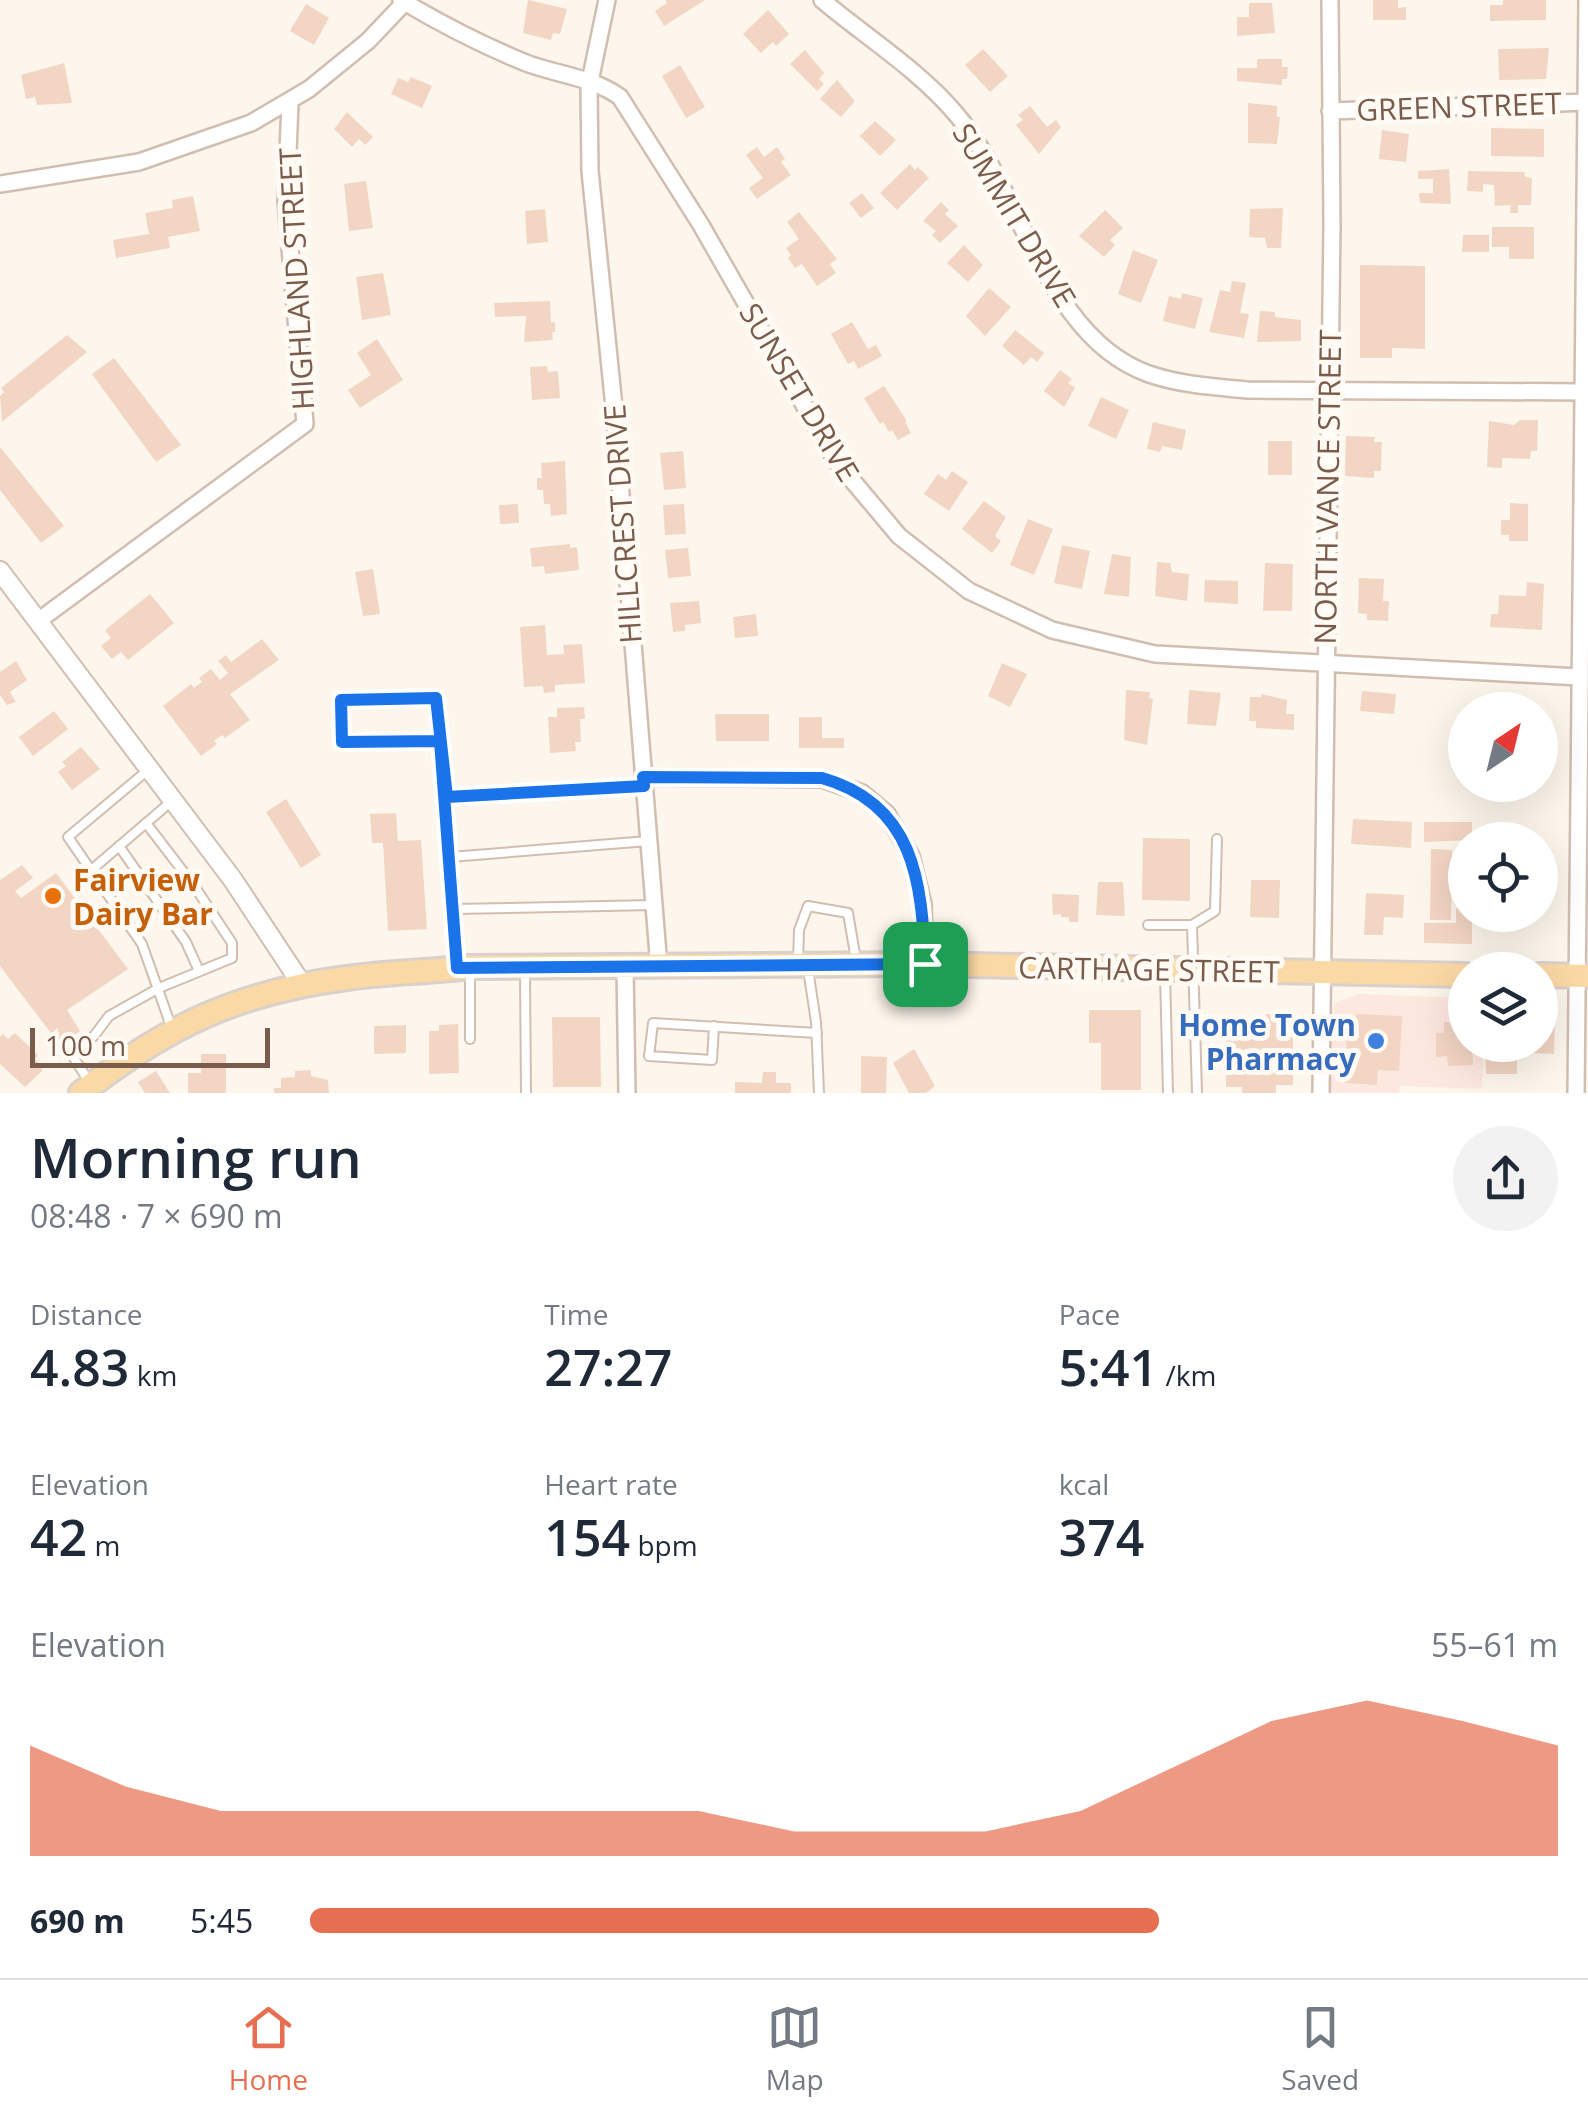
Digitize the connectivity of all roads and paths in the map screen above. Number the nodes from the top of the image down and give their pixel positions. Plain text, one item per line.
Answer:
1 (606, 0) edge
2 (822, 0) edge
3 (1330, 0) edge
4 (1588, 0) edge
5 (403, 1) edge
6 (590, 81) junction
7 (1587, 102) edge
8 (290, 103) junction
9 (1330, 111) junction
10 (0, 185) edge
11 (1328, 392) junction
12 (1586, 392) edge
13 (1586, 568) edge
14 (0, 570) edge
15 (38, 621) junction
16 (1325, 661) junction
17 (1580, 677) junction
18 (440, 741) junction
19 (150, 768) junction
20 (643, 781) junction
21 (447, 797) junction
22 (173, 799) junction
23 (146, 823) junction
24 (1583, 838) edge
25 (1217, 839) dead end
26 (648, 841) junction
27 (119, 846) junction
28 (450, 857) junction
29 (89, 872) junction
30 (654, 905) junction
31 (454, 910) junction
32 (1583, 923) edge
33 (1148, 924) dead end
34 (1192, 925) junction
35 (802, 964) junction
36 (925, 964) junction
37 (857, 965) junction
38 (525, 967) junction
39 (626, 967) junction
40 (659, 967) junction
41 (464, 968) junction
42 (1165, 970) junction
43 (1195, 970) junction
44 (199, 971) junction
45 (1322, 974) junction
46 (1448, 975) edge
47 (1582, 976) edge
48 (302, 986) junction
49 (159, 988) junction
50 (714, 1026) junction
51 (172, 1029) junction
52 (817, 1033) junction
53 (470, 1039) dead end
54 (86, 1089) edge
55 (526, 1093) edge
56 (628, 1093) edge
57 (819, 1093) edge
58 (1168, 1093) edge
59 (1197, 1093) edge
60 (1320, 1093) edge
61 (1576, 1093) edge

1 - 6 street, HILLCREST DRIVE
2 - 11 street, SUMMIT DRIVE
3 - 9 street, NORTH VANCE STREET
4 - 7 street
5 - 6 street, SUNSET DRIVE
5 - 8 street
6 - 16 street, SUNSET DRIVE
6 - 20 street, HILLCREST DRIVE
7 - 9 street, GREEN STREET
7 - 12 street
8 - 10 street
8 - 15 street, HIGHLAND STREET
9 - 11 street, NORTH VANCE STREET
11 - 12 street, SUMMIT DRIVE
11 - 16 street, NORTH VANCE STREET
12 - 13 street
13 - 17 street
14 - 15 street
15 - 19 street
16 - 17 street, SUNSET DRIVE
16 - 45 street, NORTH VANCE STREET
17 - 24 street
18 - 18 lane
18 - 21 lane
19 - 22 street
19 - 29 lane
20 - 21 lane
20 - 26 street, HILLCREST DRIVE
20 - 36 street
21 - 28 lane
22 - 23 lane
22 - 48 street
23 - 27 lane
23 - 44 lane
24 - 32 street
25 - 34 lane
26 - 28 lane
26 - 30 street, HILLCREST DRIVE
27 - 29 lane
27 - 44 lane
28 - 31 lane
29 - 49 lane
30 - 31 lane
30 - 40 street, HILLCREST DRIVE
31 - 41 lane
32 - 47 street
33 - 34 lane
34 - 43 lane
35 - 37 main road, CARTHAGE STREET
35 - 37 lane
35 - 40 main road, CARTHAGE STREET
35 - 52 lane
36 - 37 main road, CARTHAGE STREET
36 - 42 main road, CARTHAGE STREET
38 - 39 main road, CARTHAGE STREET
38 - 41 main road, CARTHAGE STREET
38 - 55 lane
39 - 40 main road, CARTHAGE STREET
39 - 56 street
41 - 48 main road, CARTHAGE STREET
41 - 53 lane
42 - 43 main road, CARTHAGE STREET
42 - 58 lane
43 - 45 main road, CARTHAGE STREET
43 - 59 lane
44 - 49 lane
45 - 46 main road, CARTHAGE STREET
45 - 60 street, NORTH VANCE STREET
47 - 61 street
48 - 51 main road, CARTHAGE STREET
49 - 51 lane
49 - 54 lane
50 - 50 lane
50 - 52 lane
51 - 54 main road, CARTHAGE STREET
52 - 57 lane

